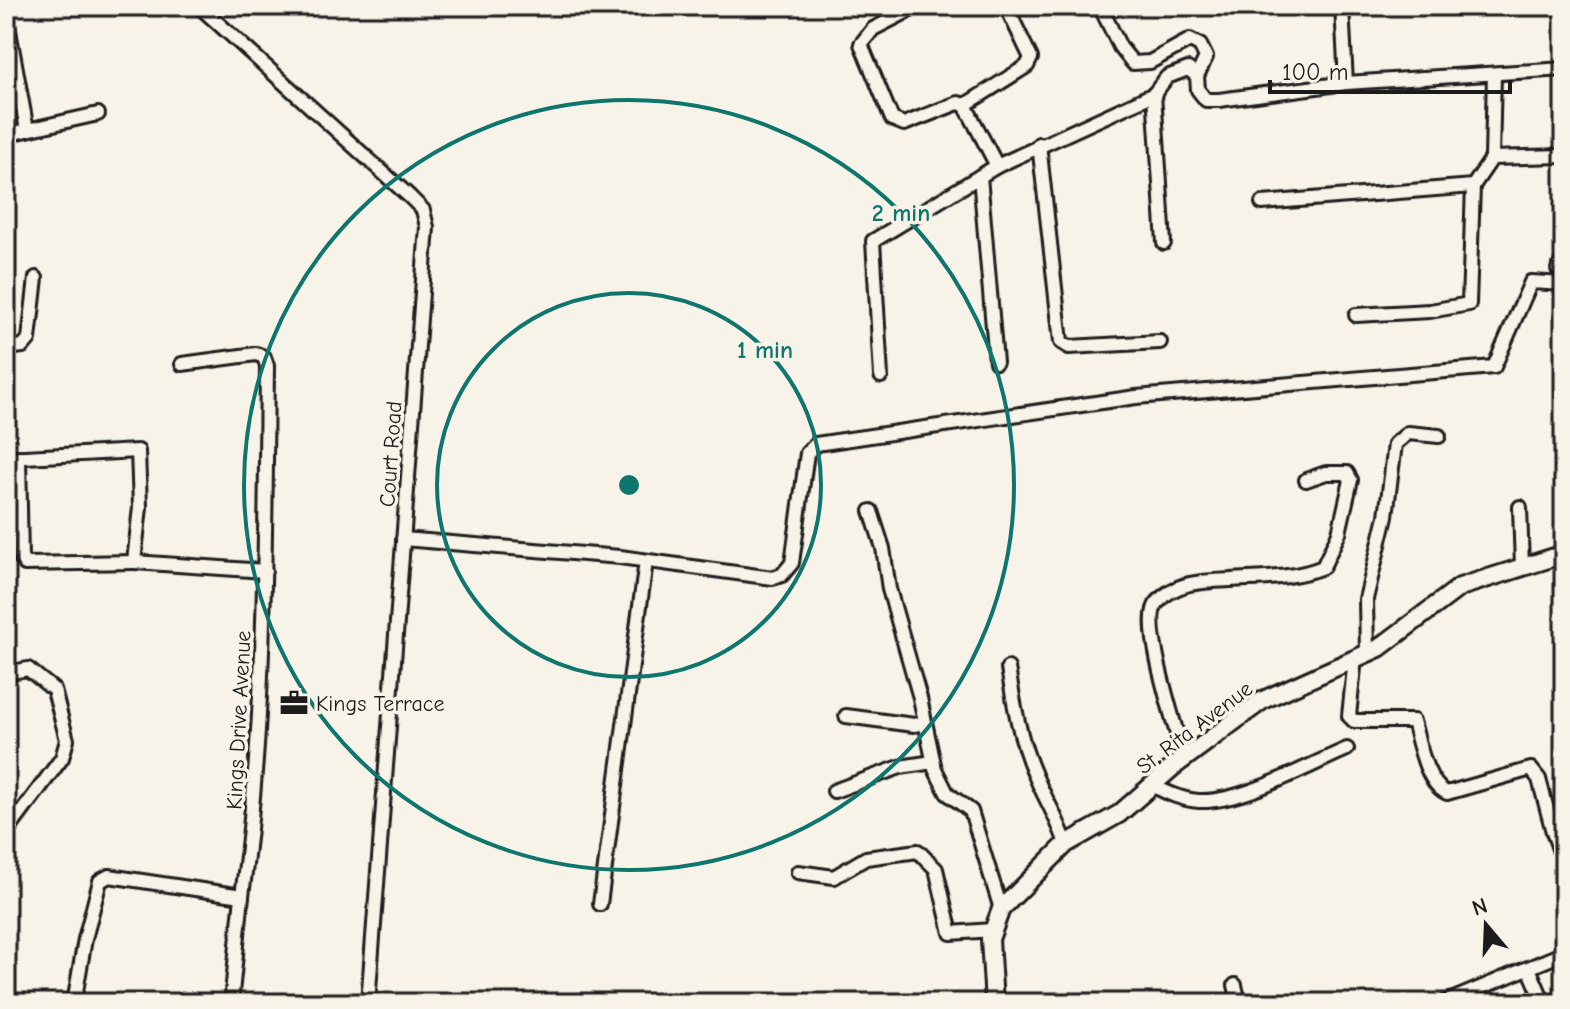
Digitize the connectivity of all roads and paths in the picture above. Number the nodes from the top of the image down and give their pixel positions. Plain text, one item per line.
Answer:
1 (199, 6) edge
2 (918, 6) edge
3 (1006, 6) edge
4 (1100, 6) edge
5 (1342, 6) edge
6 (6, 14) edge
7 (1564, 69) edge
8 (1494, 74) junction
9 (1197, 76) junction
10 (1346, 83) junction
11 (1154, 94) junction
12 (965, 105) junction
13 (98, 114) dead end
14 (27, 130) junction
15 (6, 135) edge
16 (1039, 144) junction
17 (1564, 156) edge
18 (1492, 158) junction
19 (997, 166) junction
20 (980, 176) junction
21 (1473, 186) junction
22 (1262, 203) dead end
23 (1164, 243) dead end
24 (36, 278) dead end
25 (1564, 284) edge
26 (1356, 315) dead end
27 (1160, 342) dead end
28 (6, 348) edge
29 (996, 362) dead end
30 (182, 364) dead end
31 (881, 376) dead end
32 (1439, 436) dead end
33 (12, 457) edge
34 (1306, 480) dead end
35 (1520, 507) dead end
36 (871, 511) dead end
37 (403, 539) junction
38 (1564, 554) edge
39 (646, 561) junction
40 (134, 562) junction
41 (1522, 567) junction
42 (265, 571) junction
43 (1361, 656) junction
44 (1008, 668) dead end
45 (6, 673) edge
46 (846, 716) dead end
47 (925, 723) junction
48 (1347, 749) dead end
49 (1184, 758) junction
50 (933, 762) junction
51 (1152, 785) junction
52 (834, 791) dead end
53 (1559, 832) edge
54 (6, 833) edge
55 (1066, 844) junction
56 (1564, 863) edge
57 (798, 872) dead end
58 (242, 896) junction
59 (600, 904) dead end
60 (1001, 909) junction
61 (992, 930) junction
62 (1564, 953) edge
63 (1529, 968) junction
64 (1235, 985) dead end
65 (1449, 1002) edge
66 (74, 1003) edge
67 (231, 1003) edge
68 (368, 1003) edge
69 (994, 1003) edge
70 (1239, 1003) edge
71 (1544, 1003) edge

1 - 37 street, Court Road
2 - 12 street
3 - 12 street
4 - 9 street
5 - 10 street
6 - 14 street
7 - 8 street
8 - 10 street
8 - 18 street
9 - 10 street
9 - 11 street
11 - 16 street
11 - 23 street
12 - 19 street
13 - 14 street
14 - 15 street
16 - 19 street
16 - 27 street
17 - 18 street
18 - 21 street
19 - 20 street
20 - 29 street
20 - 31 street
21 - 22 street
21 - 26 street
24 - 28 street
25 - 39 street
30 - 42 street, Kings Drive Avenue
32 - 43 street
33 - 40 street
33 - 40 street
34 - 49 street
35 - 41 street
36 - 47 street
37 - 39 street
37 - 68 street, Court Road
38 - 41 street, St. Rita Avenue
39 - 59 street
40 - 42 street
41 - 43 street, St. Rita Avenue
42 - 58 street, Kings Drive Avenue
43 - 49 street, St. Rita Avenue
43 - 53 street
44 - 55 street
45 - 54 street
46 - 47 street
47 - 50 street
48 - 51 street
49 - 51 street, St. Rita Avenue
50 - 52 street
50 - 60 street
51 - 55 street, St. Rita Avenue
53 - 56 street
55 - 60 street, St. Rita Avenue
57 - 61 street
58 - 66 street
58 - 67 street
60 - 61 street, St. Rita Avenue
61 - 69 street, St. Rita Avenue
62 - 63 street
63 - 65 street
63 - 71 street
64 - 70 street

